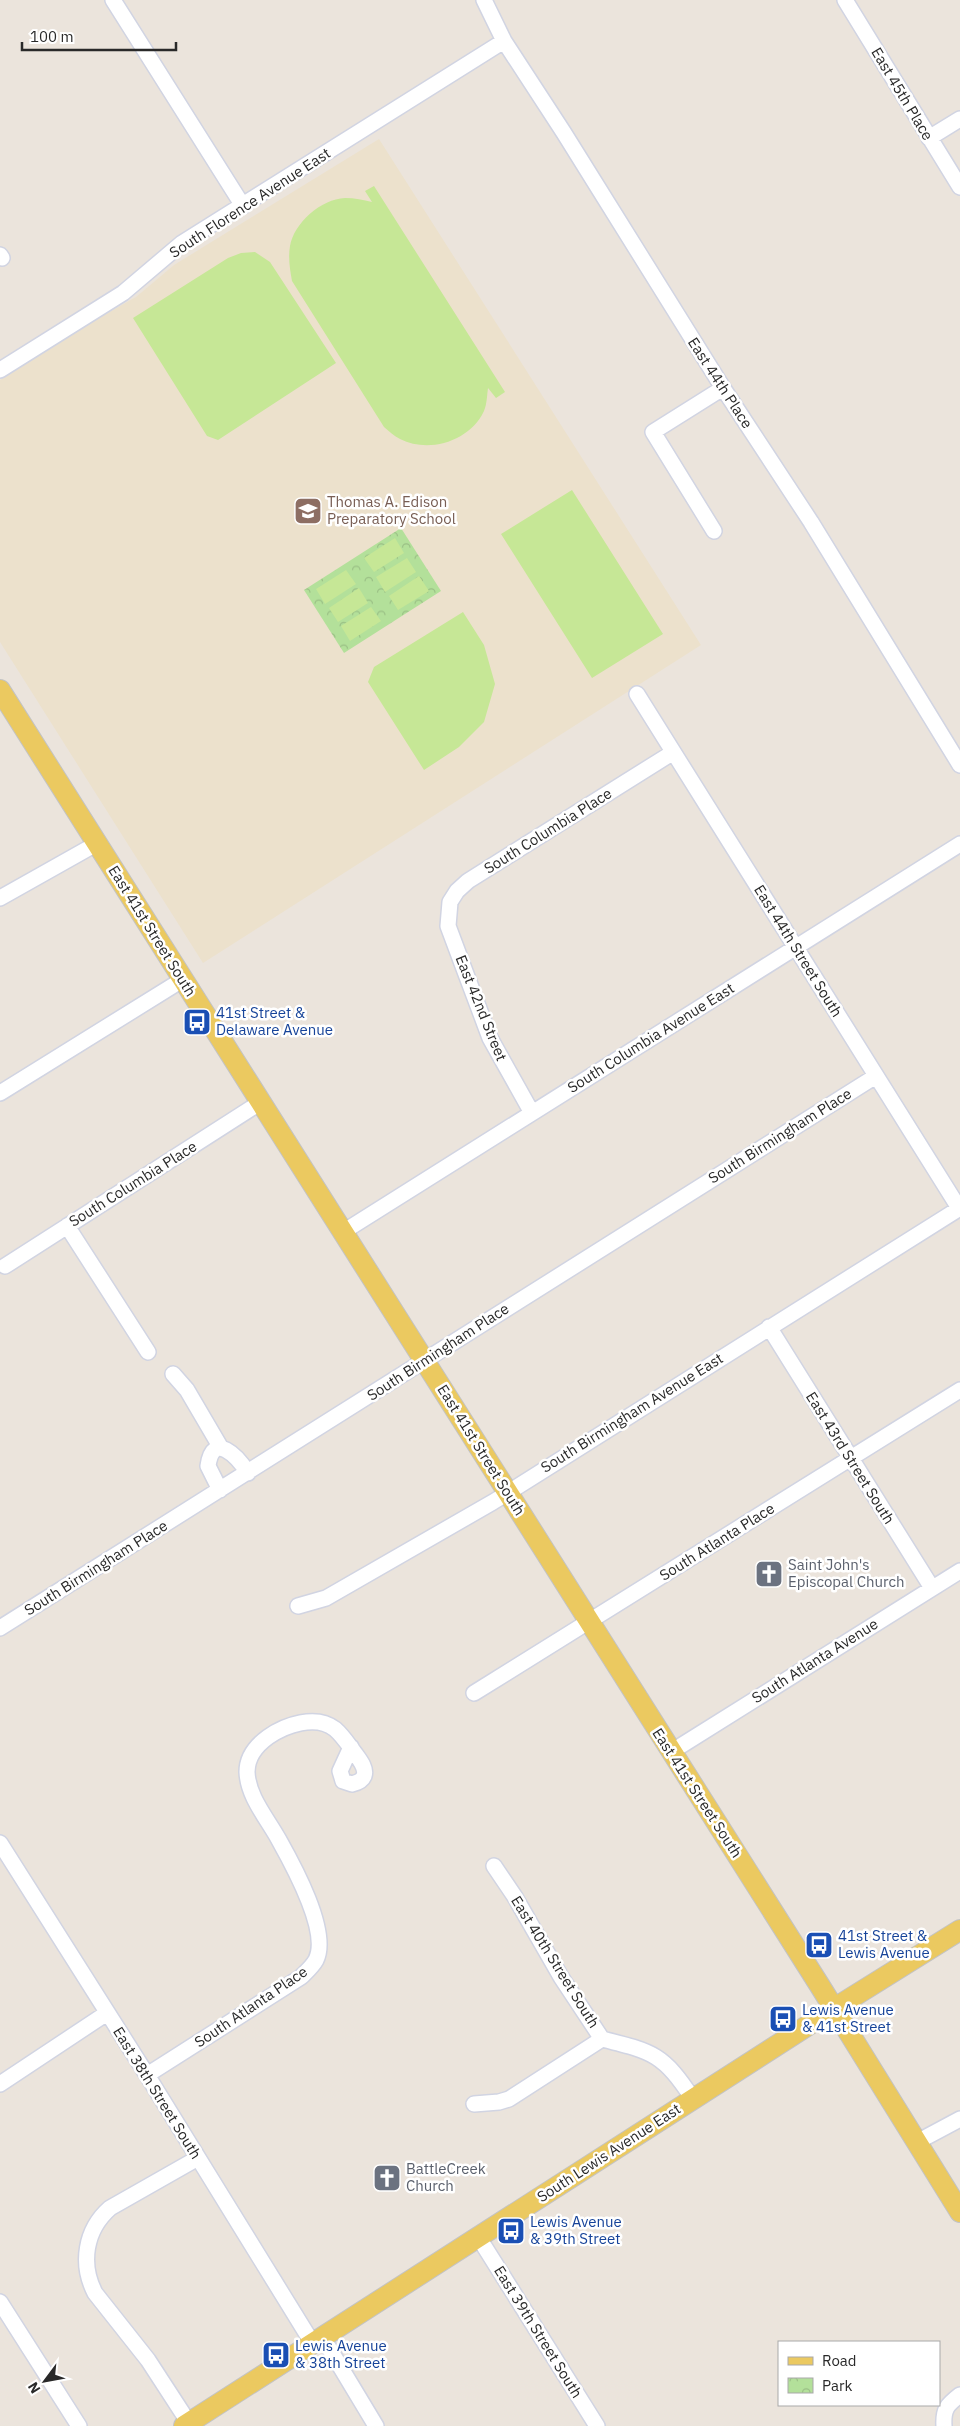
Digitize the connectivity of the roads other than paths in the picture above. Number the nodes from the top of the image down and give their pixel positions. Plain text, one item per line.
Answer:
1 (113, 0) edge
2 (484, 0) edge
3 (845, 0) edge
4 (504, 41) junction
5 (960, 119) edge
6 (929, 138) junction
7 (960, 187) edge
8 (243, 206) junction
9 (0, 370) edge
10 (723, 388) junction
11 (714, 532) dead end
12 (637, 694) dead end
13 (2, 697) edge
14 (672, 753) junction
15 (960, 765) edge
16 (96, 844) junction
17 (960, 844) edge
18 (0, 898) edge
19 (448, 926) joint
20 (797, 947) junction
21 (182, 980) junction
22 (876, 1076) junction
23 (0, 1093) edge
24 (262, 1102) junction
25 (532, 1113) junction
26 (960, 1208) edge
27 (67, 1226) junction
28 (343, 1232) junction
29 (5, 1266) dead end
30 (769, 1327) junction
31 (148, 1352) dead end
32 (424, 1361) junction
33 (173, 1374) dead end
34 (960, 1390) edge
35 (221, 1448) junction
36 (851, 1458) junction
37 (248, 1473) junction
38 (220, 1490) junction
39 (507, 1492) junction
40 (960, 1571) edge
41 (932, 1588) junction
42 (298, 1606) dead end
43 (589, 1621) junction
44 (0, 1628) edge
45 (474, 1693) dead end
46 (351, 1747) dead end
47 (671, 1752) junction
48 (0, 1843) edge
49 (494, 1866) dead end
50 (960, 1930) edge
51 (834, 2008) junction
52 (107, 2013) junction
53 (602, 2039) junction
54 (147, 2075) junction
55 (0, 2084) edge
56 (693, 2099) junction
57 (474, 2104) dead end
58 (960, 2119) edge
59 (917, 2142) junction
60 (198, 2158) junction
61 (960, 2212) edge
62 (479, 2238) junction
63 (0, 2302) edge
64 (318, 2341) junction
65 (960, 2395) edge
66 (186, 2424) edge
67 (80, 2426) edge
68 (376, 2426) edge
69 (597, 2426) edge
70 (944, 2426) edge

1 - 8 street
2 - 4 street, East 44th Place
3 - 6 street, East 45th Place
4 - 8 street, South Florence Avenue East
4 - 10 street, East 44th Place
5 - 6 street
6 - 7 street, East 45th Place
8 - 9 street, South Florence Avenue East
10 - 11 street
10 - 15 street, East 44th Place
12 - 14 street, East 44th Street South
13 - 16 main road, East 41st Street South
14 - 19 street, South Columbia Place
14 - 20 street, East 44th Street South
16 - 18 street
16 - 21 main road, East 41st Street South
17 - 20 street, South Columbia Avenue East
19 - 25 street, East 42nd Street
20 - 22 street, East 44th Street South
20 - 25 street, South Columbia Avenue East
21 - 23 street
21 - 24 main road, East 41st Street South
22 - 26 street, East 44th Street South
22 - 32 street, South Birmingham Place
24 - 27 street, South Columbia Place
24 - 28 main road, East 41st Street South
25 - 28 street, South Columbia Avenue East
26 - 30 street, South Birmingham Avenue East
27 - 29 street, South Columbia Place
27 - 31 street
28 - 32 main road, East 41st Street South
30 - 36 street, East 43rd Street South
30 - 39 street, South Birmingham Avenue East
32 - 37 street, South Birmingham Place
32 - 39 main road, East 41st Street South
33 - 35 street
34 - 36 street, South Atlanta Place
35 - 37 street
35 - 38 street
36 - 41 street, East 43rd Street South
36 - 43 street, South Atlanta Place
37 - 38 street, South Birmingham Place
38 - 44 street, South Birmingham Place
39 - 42 street, South Birmingham Avenue East
39 - 43 main road, East 41st Street South
40 - 41 street, South Atlanta Avenue
41 - 47 street, South Atlanta Avenue
43 - 45 street, South Atlanta Place
43 - 47 main road, East 41st Street South
46 - 54 street, South Atlanta Place
47 - 51 main road, East 41st Street South
48 - 52 street, East 38th Street South
49 - 53 street, East 40th Street South
50 - 51 main road, South Lewis Avenue East
51 - 56 main road, South Lewis Avenue East
51 - 59 main road, East 41st Street South
52 - 54 street, East 38th Street South
52 - 55 street
53 - 56 street, East 40th Street South
53 - 57 street
54 - 60 street, East 38th Street South
56 - 62 main road, South Lewis Avenue East
58 - 59 street
59 - 61 main road, East 41st Street South
60 - 64 street, East 38th Street South
60 - 66 street
62 - 64 main road, South Lewis Avenue East
62 - 69 street, East 39th Street South
63 - 67 street
64 - 66 main road, South Lewis Avenue East
64 - 68 street, East 38th Street South
65 - 70 street

